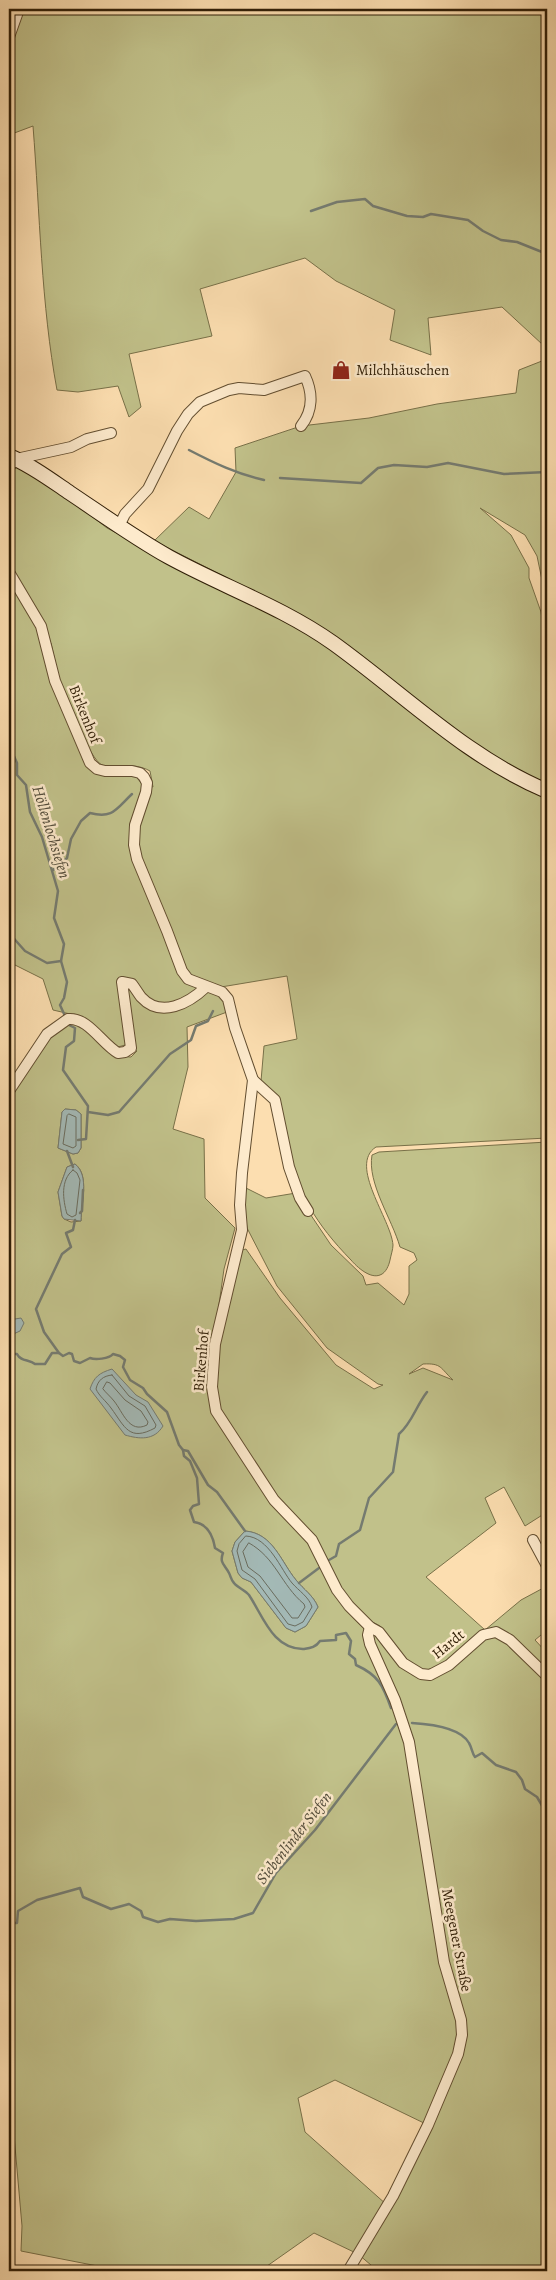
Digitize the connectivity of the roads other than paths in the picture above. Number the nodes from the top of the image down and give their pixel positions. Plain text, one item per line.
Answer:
1 (19, 9) edge
2 (9, 37) edge
3 (301, 426) dead end
4 (112, 433) dead end
5 (11, 461) edge
6 (119, 526) junction
7 (9, 572) edge
8 (547, 791) edge
9 (206, 987) junction
10 (253, 1080) junction
11 (9, 1091) edge
12 (308, 1211) dead end
13 (533, 1540) dead end
14 (547, 1566) edge
15 (370, 1626) junction
16 (547, 1676) edge
17 (348, 2271) edge

1 - 2 street
3 - 6 street
4 - 5 street
5 - 6 street
6 - 8 street
7 - 9 street, Birkenhof
9 - 10 street, Birkenhof
9 - 11 street
10 - 12 street, Birkenhof
10 - 15 street, Birkenhof
13 - 14 street
15 - 16 street, Hardt
15 - 17 street, Meegener Straße

